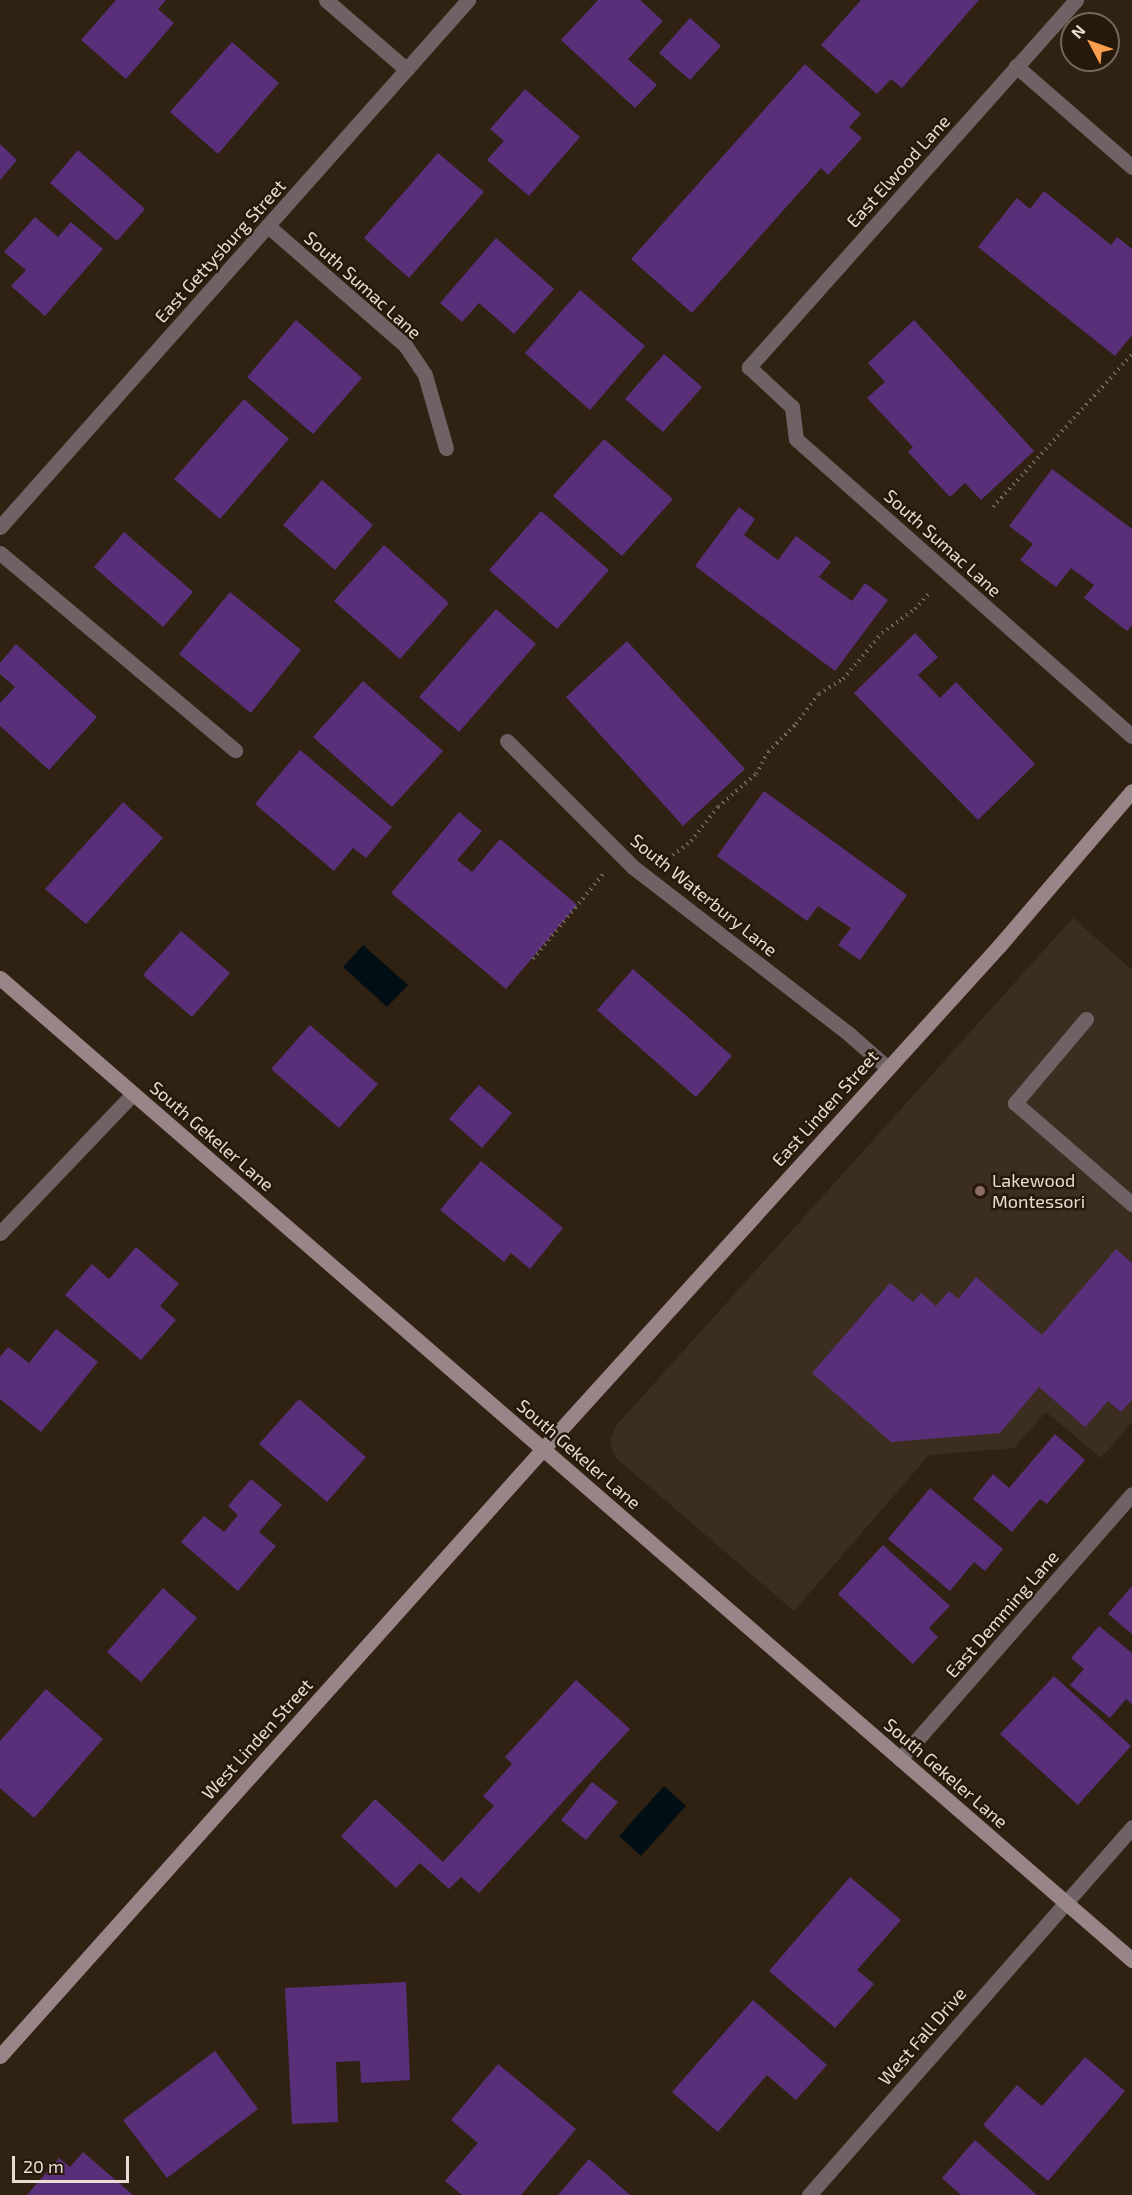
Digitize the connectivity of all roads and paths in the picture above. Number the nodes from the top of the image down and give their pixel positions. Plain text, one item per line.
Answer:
1 (326, 0) edge
2 (468, 0) edge
3 (1076, 0) edge
4 (1017, 66) junction
5 (406, 69) junction
6 (1132, 167) edge
7 (268, 226) junction
8 (1132, 354) edge
9 (749, 367) joint
10 (446, 448) dead end
11 (993, 507) dead end
12 (0, 527) edge
13 (0, 553) edge
14 (932, 590) dead end
15 (1132, 736) edge
16 (507, 741) dead end
17 (235, 750) dead end
18 (1132, 791) edge
19 (662, 864) dead end
20 (603, 874) dead end
21 (533, 959) dead end
22 (0, 978) edge
23 (1086, 1019) dead end
24 (888, 1068) junction
25 (133, 1094) junction
26 (1132, 1204) edge
27 (0, 1233) edge
28 (543, 1449) junction
29 (1132, 1494) edge
30 (900, 1759) junction
31 (1132, 1827) edge
32 (1065, 1902) junction
33 (1132, 1960) edge
34 (0, 2056) edge
35 (809, 2195) edge

1 - 5 street
2 - 5 street, East Gettysburg Street
3 - 4 street, East Elwood Lane
4 - 6 street
4 - 9 street, East Elwood Lane
5 - 7 street, East Gettysburg Street
7 - 10 street, South Sumac Lane
7 - 12 street, East Gettysburg Street
8 - 11 path
9 - 15 street, South Sumac Lane
13 - 17 street
14 - 19 path
16 - 24 street, South Waterbury Lane
18 - 24 street, East Linden Street
20 - 21 path
22 - 25 street, South Gekeler Lane
23 - 26 street
24 - 28 street, East Linden Street
25 - 27 street
25 - 28 street, South Gekeler Lane
28 - 30 street, South Gekeler Lane
28 - 34 street, West Linden Street
29 - 30 street, East Demming Lane
30 - 32 street, South Gekeler Lane
31 - 32 street, West Fall Drive
32 - 33 street, South Gekeler Lane
32 - 35 street, West Fall Drive

